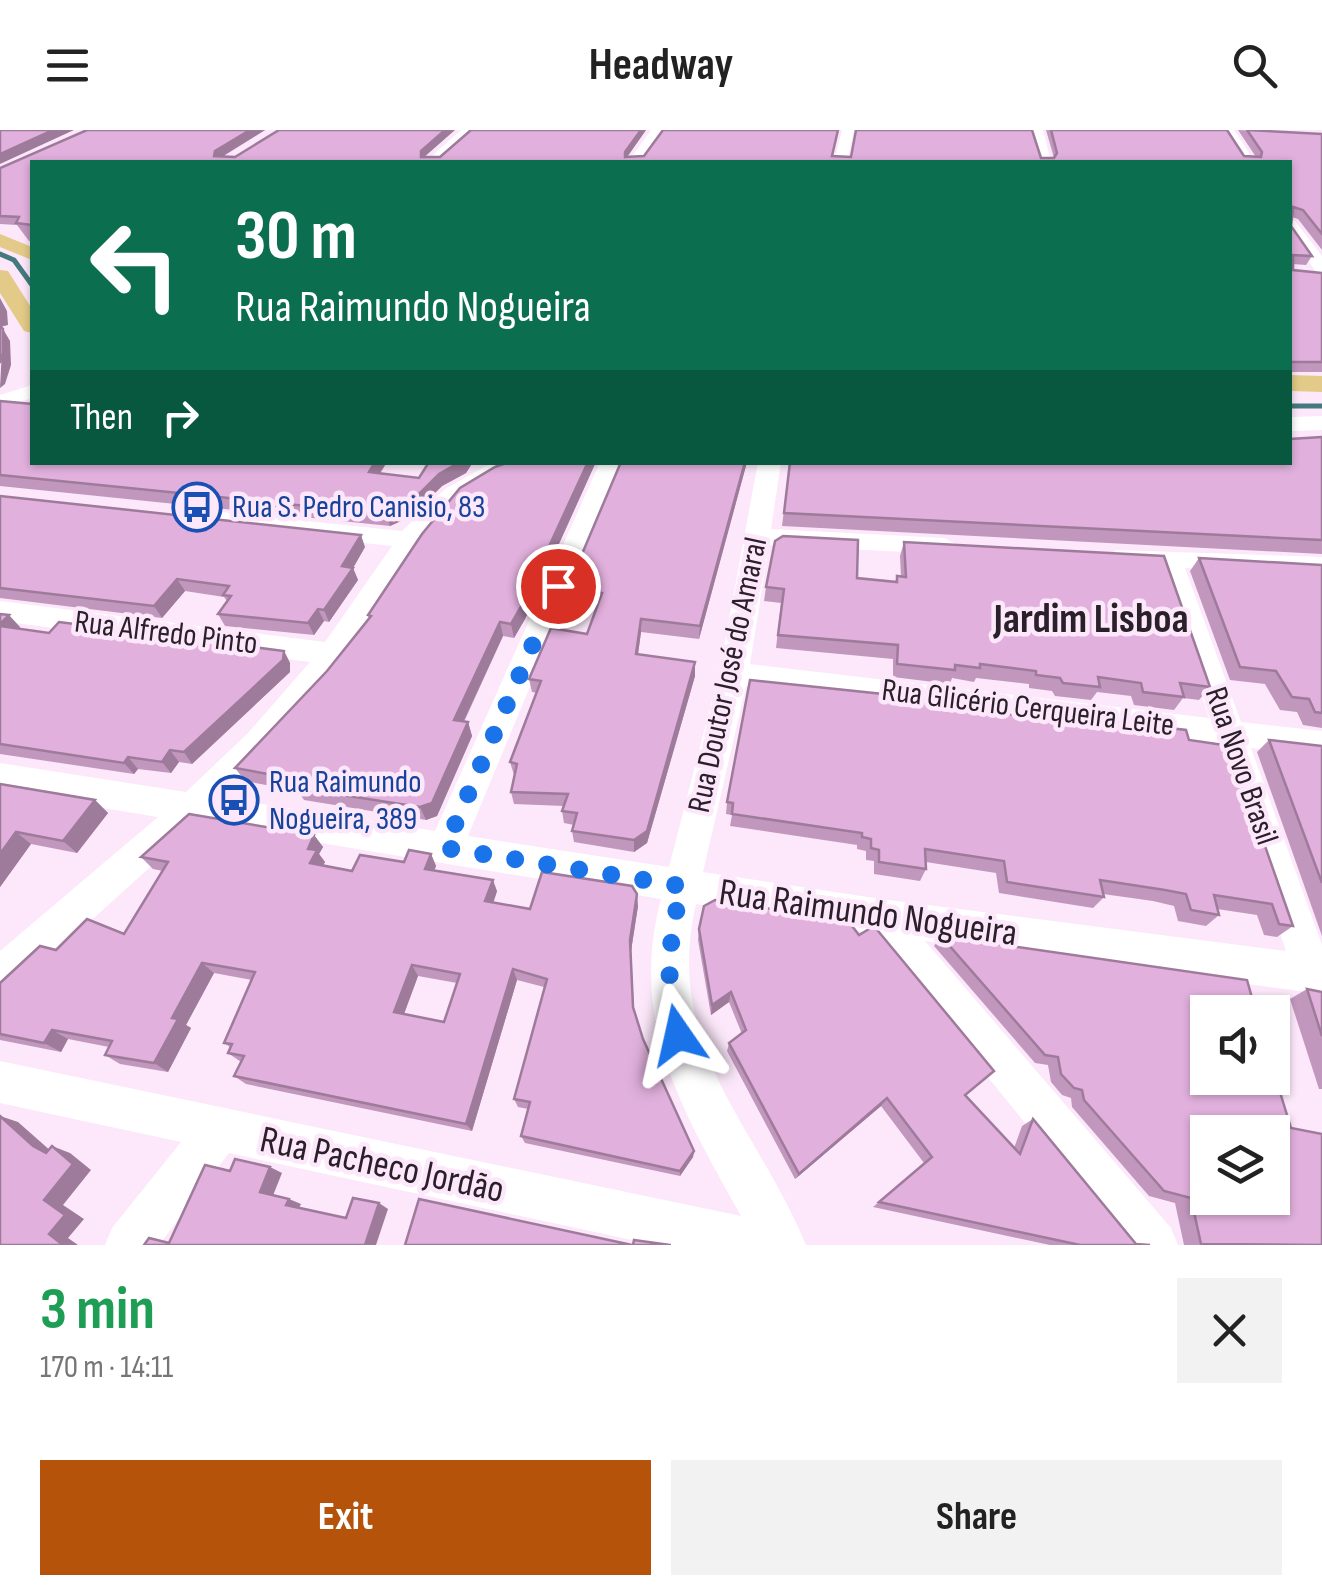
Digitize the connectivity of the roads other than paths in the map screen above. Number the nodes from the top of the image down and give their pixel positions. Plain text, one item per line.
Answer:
1 (469, 130) edge
2 (658, 130) edge
3 (848, 130) edge
4 (1037, 130) edge
5 (1228, 130) edge
6 (433, 160) edge
7 (636, 160) edge
8 (840, 160) edge
9 (1044, 160) edge
10 (1248, 160) edge
11 (1292, 228) edge
12 (0, 240) edge
13 (30, 253) edge
14 (1317, 272) edge
15 (0, 276) edge
16 (30, 323) edge
17 (1292, 383) edge
18 (1322, 384) edge
19 (30, 392) edge
20 (30, 400) edge
21 (4, 401) edge
22 (1322, 423) edge
23 (1292, 424) edge
24 (1322, 439) edge
25 (1292, 440) edge
26 (611, 465) edge
27 (769, 465) edge
28 (498, 466) edge
29 (195, 517) edge
30 (756, 536) junction
31 (409, 540) junction
32 (972, 548) edge
33 (1090, 554) edge
34 (1169, 559) junction
35 (1322, 566) edge
36 (0, 611) edge
37 (333, 654) junction
38 (734, 674) junction
39 (1228, 731) junction
40 (1322, 744) edge
41 (0, 777) edge
42 (187, 810) junction
43 (445, 848) junction
44 (682, 886) junction
45 (881, 917) junction
46 (1318, 974) edge
47 (0, 976) edge
48 (0, 1082) edge
49 (218, 1131) junction
50 (129, 1245) edge
51 (764, 1245) edge
52 (782, 1245) edge
53 (1154, 1245) edge

1 - 6 street
2 - 7 street
3 - 8 street
4 - 9 street
5 - 10 street
11 - 14 street
12 - 13 main road
15 - 16 main road
17 - 18 main road
19 - 21 street
20 - 21 street
22 - 23 street
24 - 25 main road
26 - 43 street
27 - 30 street, Rua Doutor José do Amaral
28 - 31 street
29 - 31 street
30 - 32 street
30 - 38 street, Rua Doutor José do Amaral
31 - 37 street
33 - 34 street
34 - 35 street
34 - 39 street, Rua Novo Brasil
36 - 37 street, Rua Alfredo Pinto
37 - 42 street
38 - 39 street, Rua Glicério Cerqueira Leite
38 - 44 street, Rua Doutor José do Amaral
39 - 40 street, Rua Glicério Cerqueira Leite
39 - 46 street, Rua Novo Brasil
41 - 42 street, Rua Raimundo Nogueira
42 - 43 street, Rua Raimundo Nogueira
42 - 47 street
43 - 44 street, Rua Raimundo Nogueira
44 - 45 street, Rua Raimundo Nogueira
44 - 52 street, Rua Doutor José do Amaral
45 - 46 street, Rua Raimundo Nogueira
45 - 53 street
48 - 49 street, Rua Pacheco Jordão
49 - 50 street
49 - 51 street, Rua Pacheco Jordão

